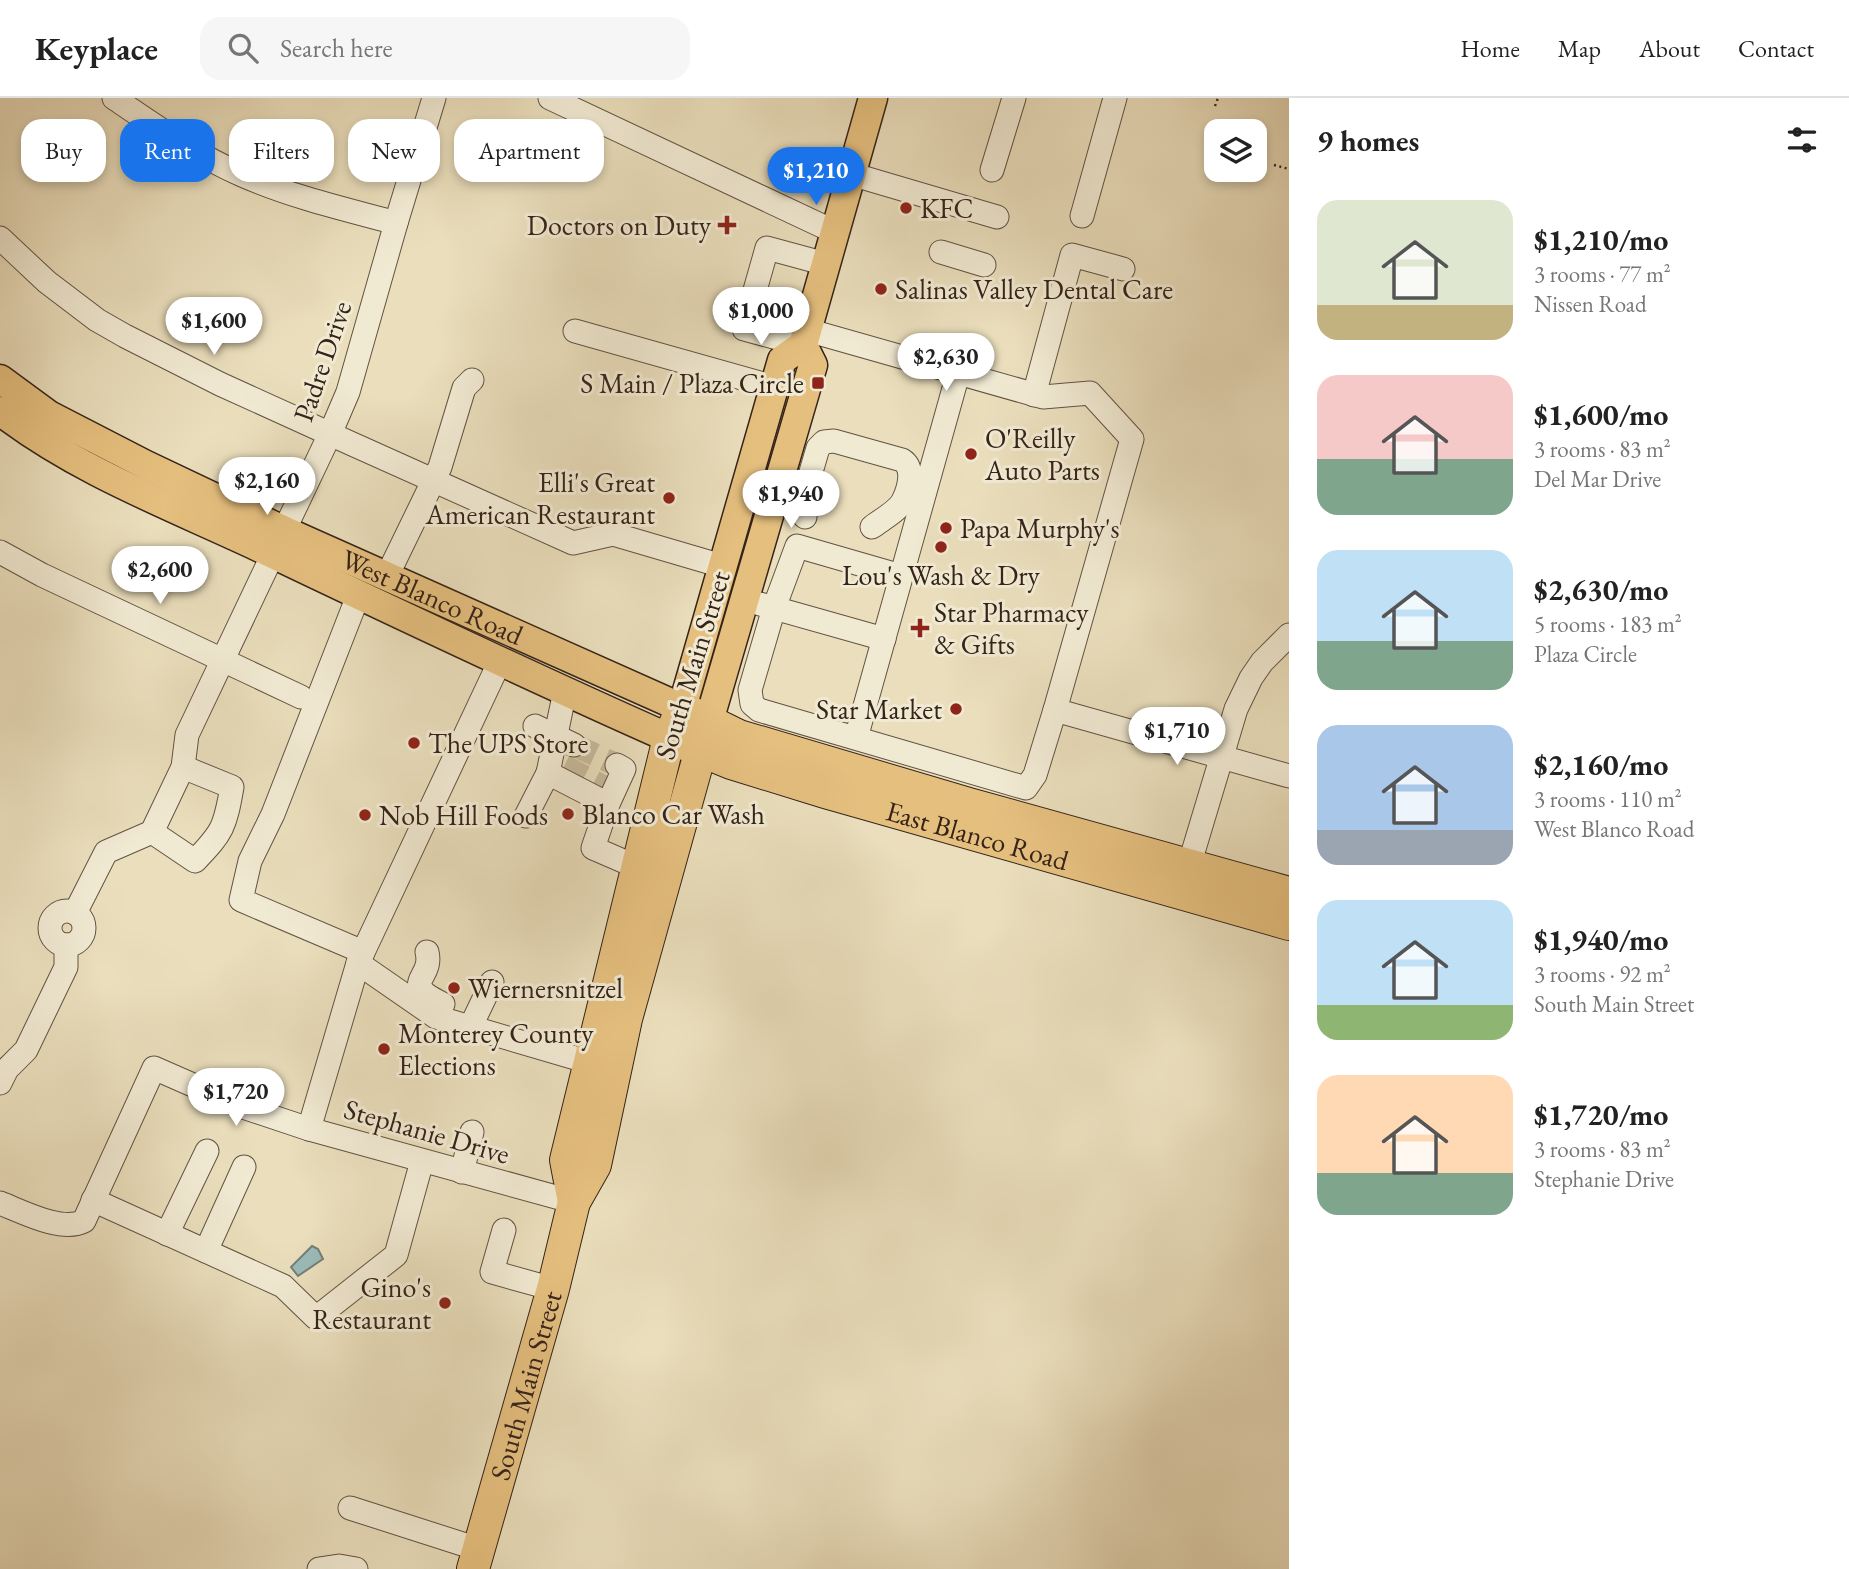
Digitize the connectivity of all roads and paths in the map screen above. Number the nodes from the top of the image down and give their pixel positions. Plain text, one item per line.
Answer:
1 (114, 98) edge
2 (435, 98) edge
3 (550, 98) edge
4 (873, 98) edge
5 (1014, 98) edge
6 (1115, 98) edge
7 (1217, 98) edge
8 (1215, 106) dead end
9 (1274, 165) dead end
10 (1289, 169) edge
11 (992, 170) dead end
12 (851, 174) junction
13 (997, 216) dead end
14 (1082, 216) dead end
15 (396, 223) junction
16 (835, 232) junction
17 (0, 238) edge
18 (941, 252) dead end
19 (826, 264) junction
20 (984, 265) dead end
21 (1124, 269) dead end
22 (575, 331) dead end
23 (805, 338) junction
24 (958, 374) junction
25 (0, 379) edge
26 (472, 380) dead end
27 (774, 387) junction
28 (1034, 395) junction
29 (0, 411) edge
30 (330, 434) junction
31 (429, 479) junction
32 (805, 517) dead end
33 (872, 527) dead end
34 (279, 543) junction
35 (0, 552) edge
36 (722, 566) junction
37 (387, 576) junction
38 (901, 576) junction
39 (358, 596) junction
40 (742, 599) junction
41 (774, 608) junction
42 (1289, 635) edge
43 (884, 639) junction
44 (223, 660) junction
45 (500, 661) junction
46 (565, 691) junction
47 (301, 697) dead end
48 (1066, 713) junction
49 (697, 727) junction
50 (669, 738) junction
51 (856, 738) junction
52 (1221, 757) junction
53 (554, 766) junction
54 (183, 767) junction
55 (1289, 776) edge
56 (612, 787) junction
57 (653, 802) junction
58 (526, 816) dead end
59 (152, 832) junction
60 (637, 867) junction
61 (1185, 879) junction
62 (1289, 893) edge
63 (1289, 924) edge
64 (427, 952) dead end
65 (360, 957) junction
66 (492, 982) dead end
67 (472, 1024) junction
68 (589, 1062) junction
69 (0, 1083) edge
70 (309, 1129) junction
71 (472, 1132) dead end
72 (207, 1151) dead end
73 (422, 1161) junction
74 (244, 1167) dead end
75 (462, 1172) junction
76 (93, 1200) junction
77 (574, 1202) junction
78 (0, 1203) edge
79 (503, 1230) dead end
80 (167, 1234) junction
81 (206, 1251) junction
82 (553, 1289) junction
83 (350, 1508) dead end
84 (475, 1559) edge
85 (319, 1569) edge
86 (356, 1569) edge

1 - 15 street
2 - 15 street, Padre Drive
3 - 16 street
4 - 12 main road, South Main Street
5 - 11 street
6 - 14 street
7 - 8 path
9 - 10 path
12 - 13 street
12 - 16 main road, South Main Street
15 - 30 street, Padre Drive
16 - 19 main road, South Main Street
17 - 30 street
18 - 20 street
19 - 23 main road, South Main Street
19 - 23 street
21 - 28 street
22 - 27 street
23 - 24 street
23 - 27 main road, South Main Street
23 - 40 main road, South Main Street
24 - 28 street
24 - 38 street
25 - 34 main road, West Blanco Road
26 - 31 street
27 - 36 main road, South Main Street
28 - 48 street
29 - 34 main road, West Blanco Road
30 - 31 street
30 - 34 street, Padre Drive
31 - 36 street
31 - 37 street
32 - 33 street
34 - 37 main road, West Blanco Road
34 - 39 main road, West Blanco Road
34 - 44 street, Padre Drive
35 - 44 street
36 - 49 main road, South Main Street
37 - 49 main road, West Blanco Road
38 - 41 street
38 - 43 street
39 - 45 main road, West Blanco Road
39 - 65 street
40 - 41 street
40 - 49 main road, South Main Street
41 - 43 street
41 - 51 street
42 - 52 street
43 - 51 street
44 - 47 street
44 - 54 street, Padre Drive
45 - 46 main road, West Blanco Road
45 - 65 street
46 - 50 main road, West Blanco Road
46 - 53 street
48 - 51 street
48 - 52 street
49 - 50 highway, East Blanco Road
49 - 61 highway, East Blanco Road
49 - 77 highway, South Main Street
50 - 57 highway, South Main Street
52 - 55 street
52 - 61 street
53 - 56 street
53 - 58 street
54 - 59 street, Padre Drive
54 - 59 street
56 - 57 street
56 - 60 street
57 - 60 highway, South Main Street
59 - 69 street
60 - 68 highway, South Main Street
61 - 62 highway, East Blanco Road
61 - 63 highway, East Blanco Road
64 - 67 street
65 - 67 street
65 - 70 street
66 - 67 street
67 - 68 street
68 - 77 highway, South Main Street
70 - 73 street, Stephanie Drive
70 - 76 street, Stephanie Drive
71 - 75 street
72 - 80 street
73 - 75 street, Stephanie Drive
73 - 81 street
74 - 81 street
75 - 77 street, Stephanie Drive
76 - 78 street, Stephanie Drive
76 - 80 street
77 - 82 highway, South Main Street
79 - 82 street
80 - 81 street
82 - 84 highway, South Main Street
83 - 84 street
85 - 86 street

